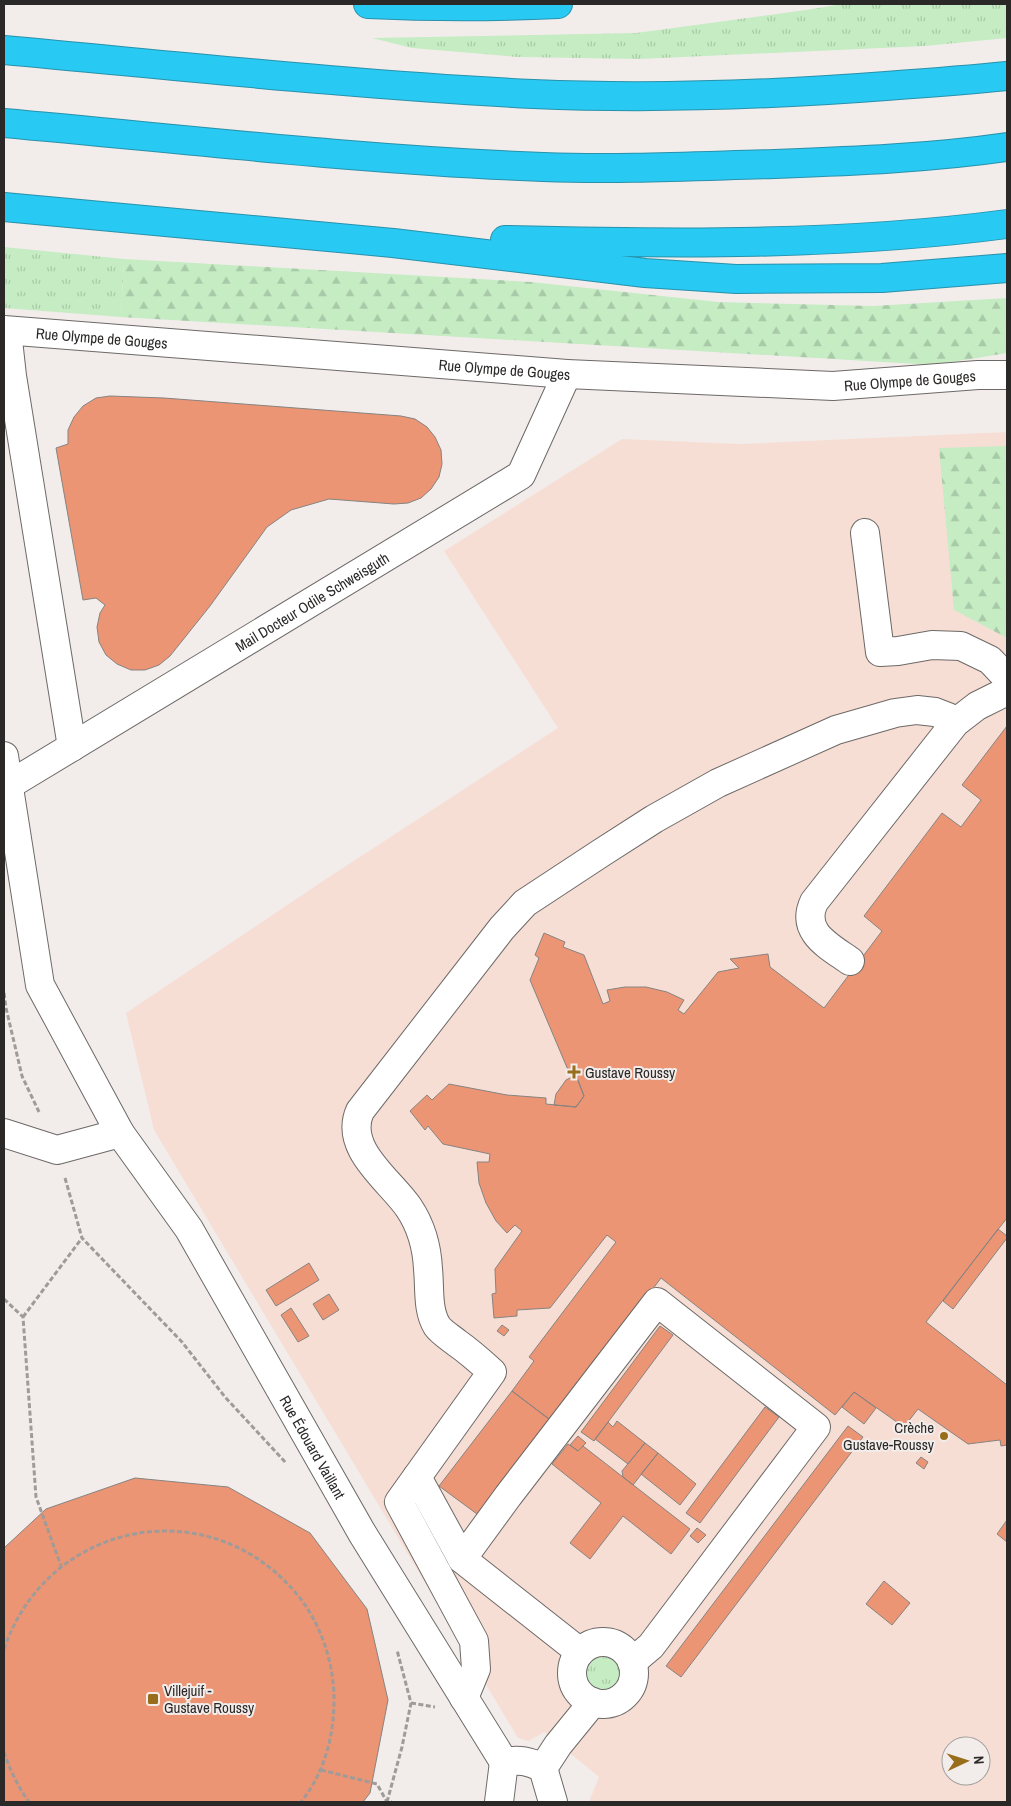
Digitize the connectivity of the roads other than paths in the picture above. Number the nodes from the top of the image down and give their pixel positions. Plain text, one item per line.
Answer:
1 (368, 4) edge
2 (558, 4) edge
3 (4, 50) edge
4 (1007, 76) edge
5 (4, 123) edge
6 (1007, 148) edge
7 (4, 207) edge
8 (1007, 224) edge
9 (394, 242) junction
10 (1007, 268) edge
11 (6, 330) edge
12 (566, 374) junction
13 (1007, 375) edge
14 (865, 533) dead end
15 (1007, 678) edge
16 (1007, 691) edge
17 (955, 723) junction
18 (72, 747) junction
19 (4, 756) edge
20 (9, 786) junction
21 (850, 961) dead end
22 (4, 1133) edge
23 (120, 1133) junction
24 (417, 1477) junction
25 (462, 1558) junction
26 (580, 1652) junction
27 (632, 1662) junction
28 (464, 1698) junction
29 (593, 1702) junction
30 (504, 1762) junction
31 (543, 1768) junction
32 (500, 1802) edge
33 (553, 1802) edge

1 - 2 highway
3 - 4 highway
5 - 6 highway
7 - 9 highway
8 - 9 highway
9 - 10 highway
11 - 12 street, Rue Olympe de Gouges
11 - 18 street
12 - 13 street, Rue Olympe de Gouges
12 - 18 street, Mail Docteur Odile Schweisguth
14 - 15 street
16 - 17 street
17 - 21 street
17 - 24 street
18 - 20 street, Mail Docteur Odile Schweisguth
19 - 20 street, Rue Édouard Vaillant
20 - 23 street, Rue Édouard Vaillant
22 - 23 street
23 - 28 street, Rue Édouard Vaillant
24 - 25 street
24 - 28 street
25 - 26 street
25 - 27 street
26 - 27 street
26 - 29 street
27 - 29 street
28 - 30 street, Rue Édouard Vaillant
29 - 31 street
30 - 31 street
30 - 32 street
31 - 33 street

